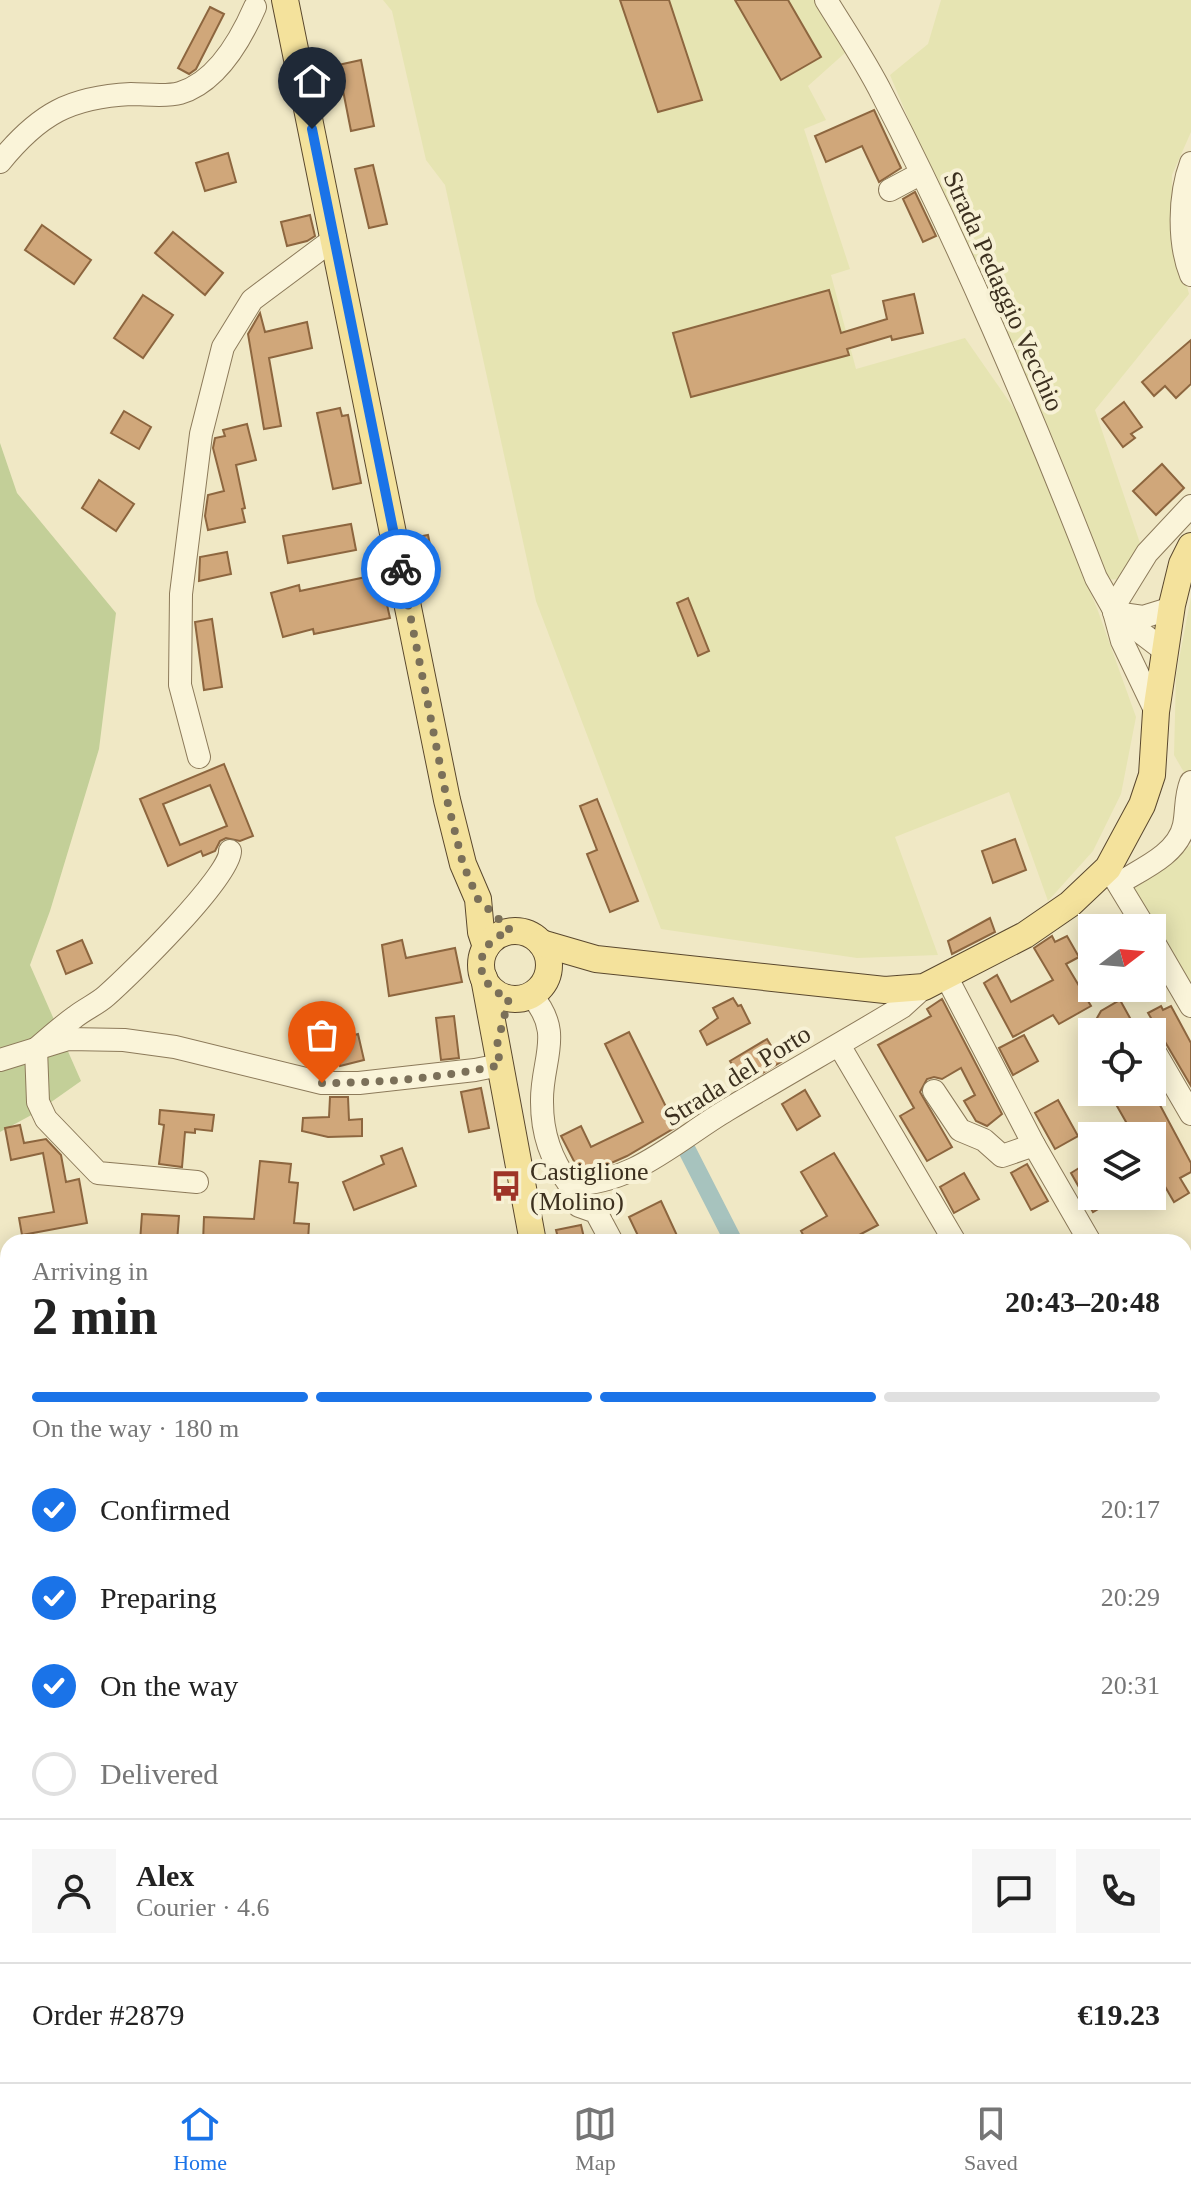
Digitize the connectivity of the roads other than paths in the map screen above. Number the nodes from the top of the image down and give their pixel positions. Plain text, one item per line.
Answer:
1 (283, 0) edge
2 (826, 0) edge
3 (246, 4) edge
4 (0, 162) edge
5 (1191, 163) edge
6 (920, 174) junction
7 (890, 190) dead end
8 (335, 238) junction
9 (1191, 275) edge
10 (1191, 506) edge
11 (1191, 546) edge
12 (1172, 608) junction
13 (1114, 610) junction
14 (1122, 641) junction
15 (1165, 655) junction
16 (1156, 712) junction
17 (199, 757) dead end
18 (1191, 782) edge
19 (230, 851) dead end
20 (1113, 875) junction
21 (478, 899) junction
22 (1137, 914) edge
23 (511, 931) junction
24 (541, 943) junction
25 (486, 947) junction
26 (596, 959) junction
27 (1166, 963) edge
28 (484, 978) junction
29 (935, 982) junction
30 (528, 991) junction
31 (1191, 1006) edge
32 (839, 1045) junction
33 (36, 1049) junction
34 (498, 1055) junction
35 (0, 1060) edge
36 (1166, 1071) edge
37 (934, 1091) dead end
38 (1191, 1114) edge
39 (1034, 1145) junction
40 (197, 1182) dead end
41 (569, 1184) junction
42 (532, 1234) edge
43 (608, 1234) edge
44 (950, 1234) edge
45 (1085, 1234) edge

1 - 3 street
1 - 8 main road
2 - 6 street, Strada Pedaggio Vecchio
3 - 4 street
5 - 9 street
6 - 7 street
6 - 13 street, Strada Pedaggio Vecchio
8 - 17 street
8 - 21 main road
10 - 13 street
11 - 12 main road
12 - 13 street
12 - 15 main road
13 - 14 street, Strada Pedaggio Vecchio
13 - 15 street, Strada Pedaggio Vecchio
14 - 15 street
14 - 16 street, Strada Pedaggio Vecchio
15 - 16 main road
16 - 20 main road
18 - 20 street
19 - 33 street
20 - 22 street
20 - 29 main road
21 - 23 main road
21 - 25 main road
23 - 24 main road
23 - 25 main road
24 - 26 main road
24 - 30 main road
25 - 28 main road
26 - 29 main road
26 - 30 main road
27 - 31 street
28 - 30 main road
28 - 34 main road
29 - 32 street, Strada del Porto
29 - 39 street
30 - 34 main road
30 - 41 street
32 - 41 street, Strada del Porto
32 - 44 street
33 - 34 street
33 - 35 street
33 - 40 street
34 - 42 main road
36 - 38 street
37 - 39 street
39 - 45 street
41 - 43 street

